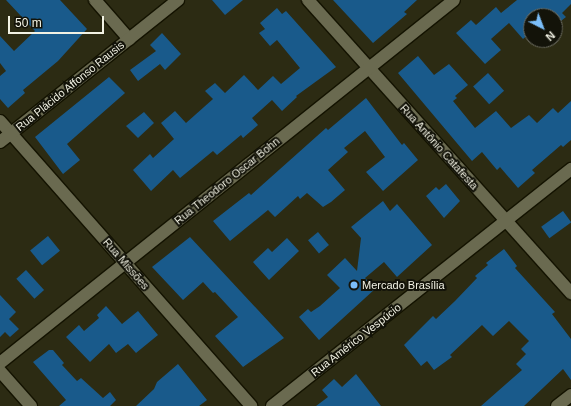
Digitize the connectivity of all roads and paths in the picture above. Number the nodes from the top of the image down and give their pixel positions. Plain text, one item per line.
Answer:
1 (95, 0) edge
2 (178, 0) edge
3 (308, 0) edge
4 (454, 0) edge
5 (129, 39) junction
6 (369, 68) junction
7 (0, 121) edge
8 (11, 134) junction
9 (0, 142) edge
10 (571, 169) edge
11 (506, 221) junction
12 (125, 263) junction
13 (571, 293) edge
14 (0, 363) edge
15 (0, 371) edge
16 (571, 395) edge
17 (31, 406) edge
18 (251, 406) edge
19 (272, 406) edge
20 (557, 406) edge

1 - 5 street
2 - 5 street, Rua Plácido Affonso Rausis
3 - 6 street, Rua Antônio Catafesta
4 - 6 street, Rua Theodoro Oscar Bohn
5 - 8 street, Rua Plácido Affonso Rausis
6 - 11 street, Rua Antônio Catafesta
6 - 12 street, Rua Theodoro Oscar Bohn
7 - 8 street, Rua Missões
8 - 9 street, Rua Plácido Affonso Rausis
8 - 12 street, Rua Missões
10 - 11 street, Rua Américo Vespúcio
11 - 13 street, Rua Antônio Catafesta
11 - 19 street, Rua Américo Vespúcio
12 - 14 street, Rua Theodoro Oscar Bohn
12 - 18 street, Rua Missões
15 - 17 street
16 - 20 street

